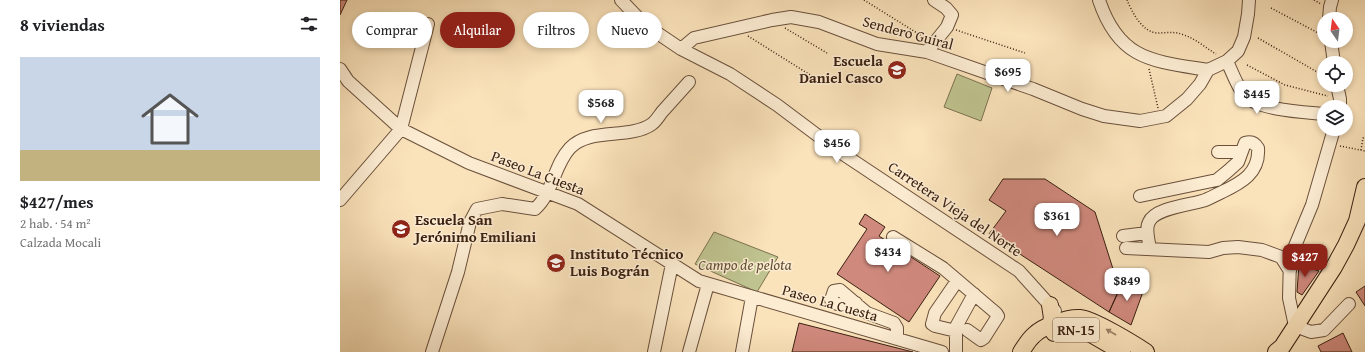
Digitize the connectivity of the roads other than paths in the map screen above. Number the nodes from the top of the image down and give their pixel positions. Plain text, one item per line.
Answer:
1 (621, 0) edge
2 (934, 0) edge
3 (1099, 0) edge
4 (1249, 0) edge
5 (1332, 0) edge
6 (1330, 12) edge
7 (422, 48) edge
8 (930, 48) junction
9 (681, 49) junction
10 (1227, 61) junction
11 (340, 69) edge
12 (1208, 70) junction
13 (689, 82) dead end
14 (1317, 113) edge
15 (401, 129) junction
16 (1332, 136) edge
17 (1218, 152) dead end
18 (1241, 152) junction
19 (1365, 187) edge
20 (548, 192) junction
21 (1140, 196) dead end
22 (340, 200) edge
23 (1148, 234) junction
24 (1123, 236) dead end
25 (893, 237) dead end
26 (1126, 248) dead end
27 (1150, 249) junction
28 (672, 264) junction
29 (1290, 271) junction
30 (957, 281) junction
31 (708, 284) junction
32 (974, 294) junction
33 (752, 296) junction
34 (856, 303) dead end
35 (1349, 304) dead end
36 (1050, 306) joint
37 (1057, 323) junction
38 (1295, 326) junction
39 (962, 331) junction
40 (897, 339) junction
41 (1279, 350) edge
42 (432, 352) edge
43 (654, 352) edge
44 (689, 352) edge
45 (742, 352) edge
46 (942, 352) edge
47 (956, 352) edge
48 (1021, 352) edge
49 (1032, 352) edge
50 (1122, 352) edge
51 (1146, 352) edge

1 - 9 street, Carretera Vieja del Norte
2 - 8 street
3 - 12 street
4 - 10 street
5 - 6 street
7 - 15 street
8 - 9 street, Sendero Guiral
8 - 12 street, Sendero Guiral
9 - 36 street, Carretera Vieja del Norte
10 - 12 street
10 - 14 street
11 - 15 street, Paseo La Cuesta
13 - 20 street
15 - 20 street, Paseo La Cuesta
15 - 22 street
16 - 29 street
17 - 18 street
18 - 21 street
18 - 23 street
19 - 38 main road
20 - 28 street, Paseo La Cuesta
20 - 42 street
23 - 24 street
23 - 27 street
25 - 30 street
26 - 27 street
27 - 29 street
28 - 31 street, Paseo La Cuesta
28 - 43 street
29 - 38 street
30 - 32 street
30 - 39 street
31 - 33 street, Paseo La Cuesta
31 - 44 street
32 - 39 street
32 - 39 street
33 - 40 street, Paseo La Cuesta
33 - 45 street
34 - 40 street
35 - 38 street
36 - 37 main road
37 - 48 main road, RN-15
51 -> 37 main road, RN-15
38 - 41 main road
39 - 47 street
40 - 46 street, Paseo La Cuesta
49 - 50 main road, RN-15

